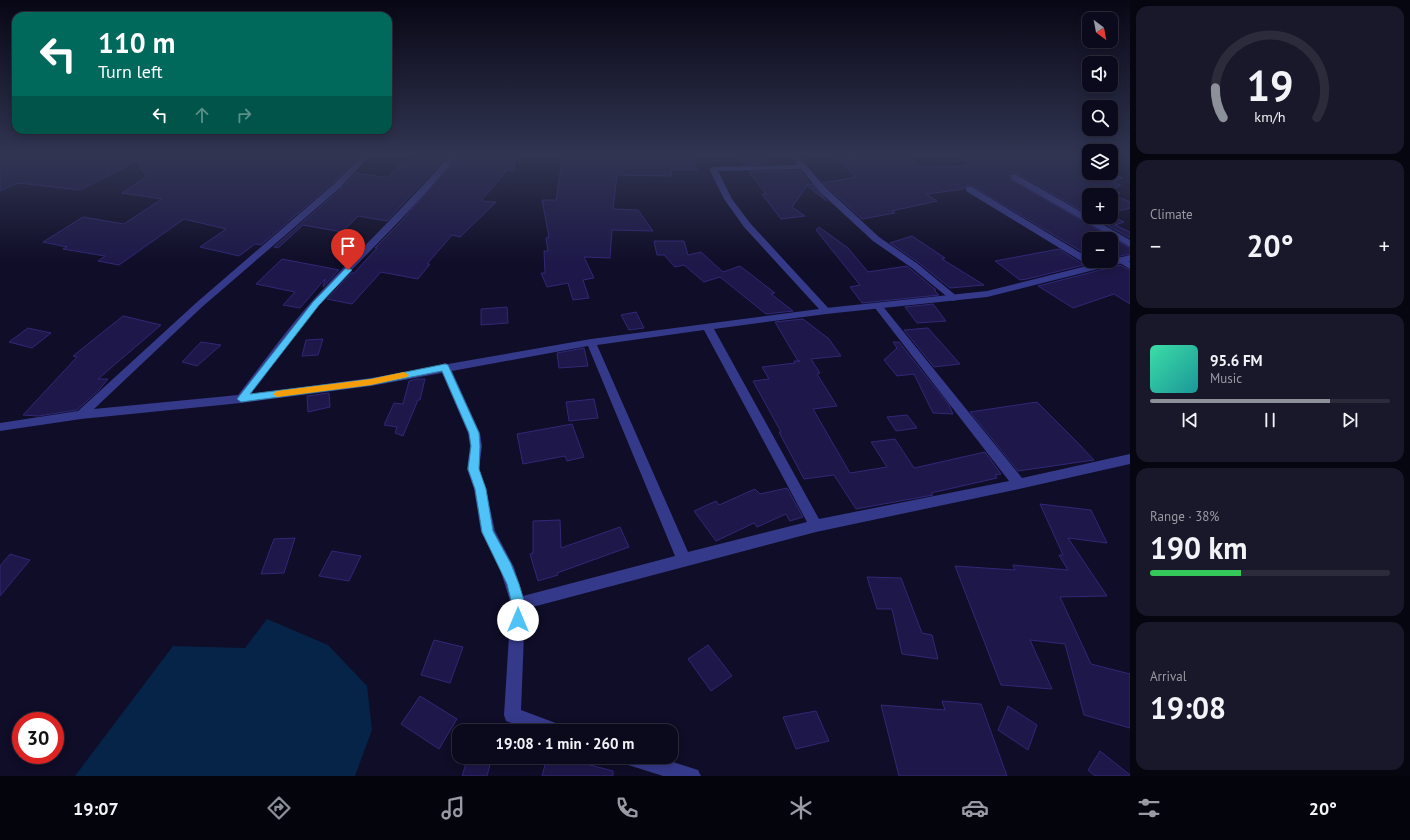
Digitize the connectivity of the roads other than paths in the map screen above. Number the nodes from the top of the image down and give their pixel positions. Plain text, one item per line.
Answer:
1 (332, 190) edge
2 (423, 190) edge
3 (724, 190) edge
4 (822, 190) edge
5 (971, 190) edge
6 (1037, 190) edge
7 (1130, 244) edge
8 (1082, 258) edge
9 (1125, 259) edge
10 (1130, 266) edge
11 (1093, 268) edge
12 (954, 298) junction
13 (878, 306) junction
14 (826, 311) junction
15 (707, 326) junction
16 (591, 342) junction
17 (445, 367) junction
18 (241, 399) junction
19 (80, 415) junction
20 (0, 427) edge
21 (1130, 459) edge
22 (1019, 484) junction
23 (816, 526) junction
24 (684, 560) junction
25 (518, 604) junction
26 (536, 724) edge
27 (652, 764) edge
28 (692, 776) edge

1 - 19 street
2 - 18 street
3 - 14 street
4 - 12 street
5 - 8 street
6 - 7 street
9 - 10 street
11 - 12 street
12 - 13 street
13 - 14 street
13 - 22 street
14 - 15 street
15 - 16 street
15 - 23 street
16 - 17 street
16 - 24 street
17 - 18 street
17 - 25 street
18 - 19 street
19 - 20 street
21 - 22 street
22 - 23 street
23 - 24 street
24 - 25 street
25 - 26 street
27 - 28 street

